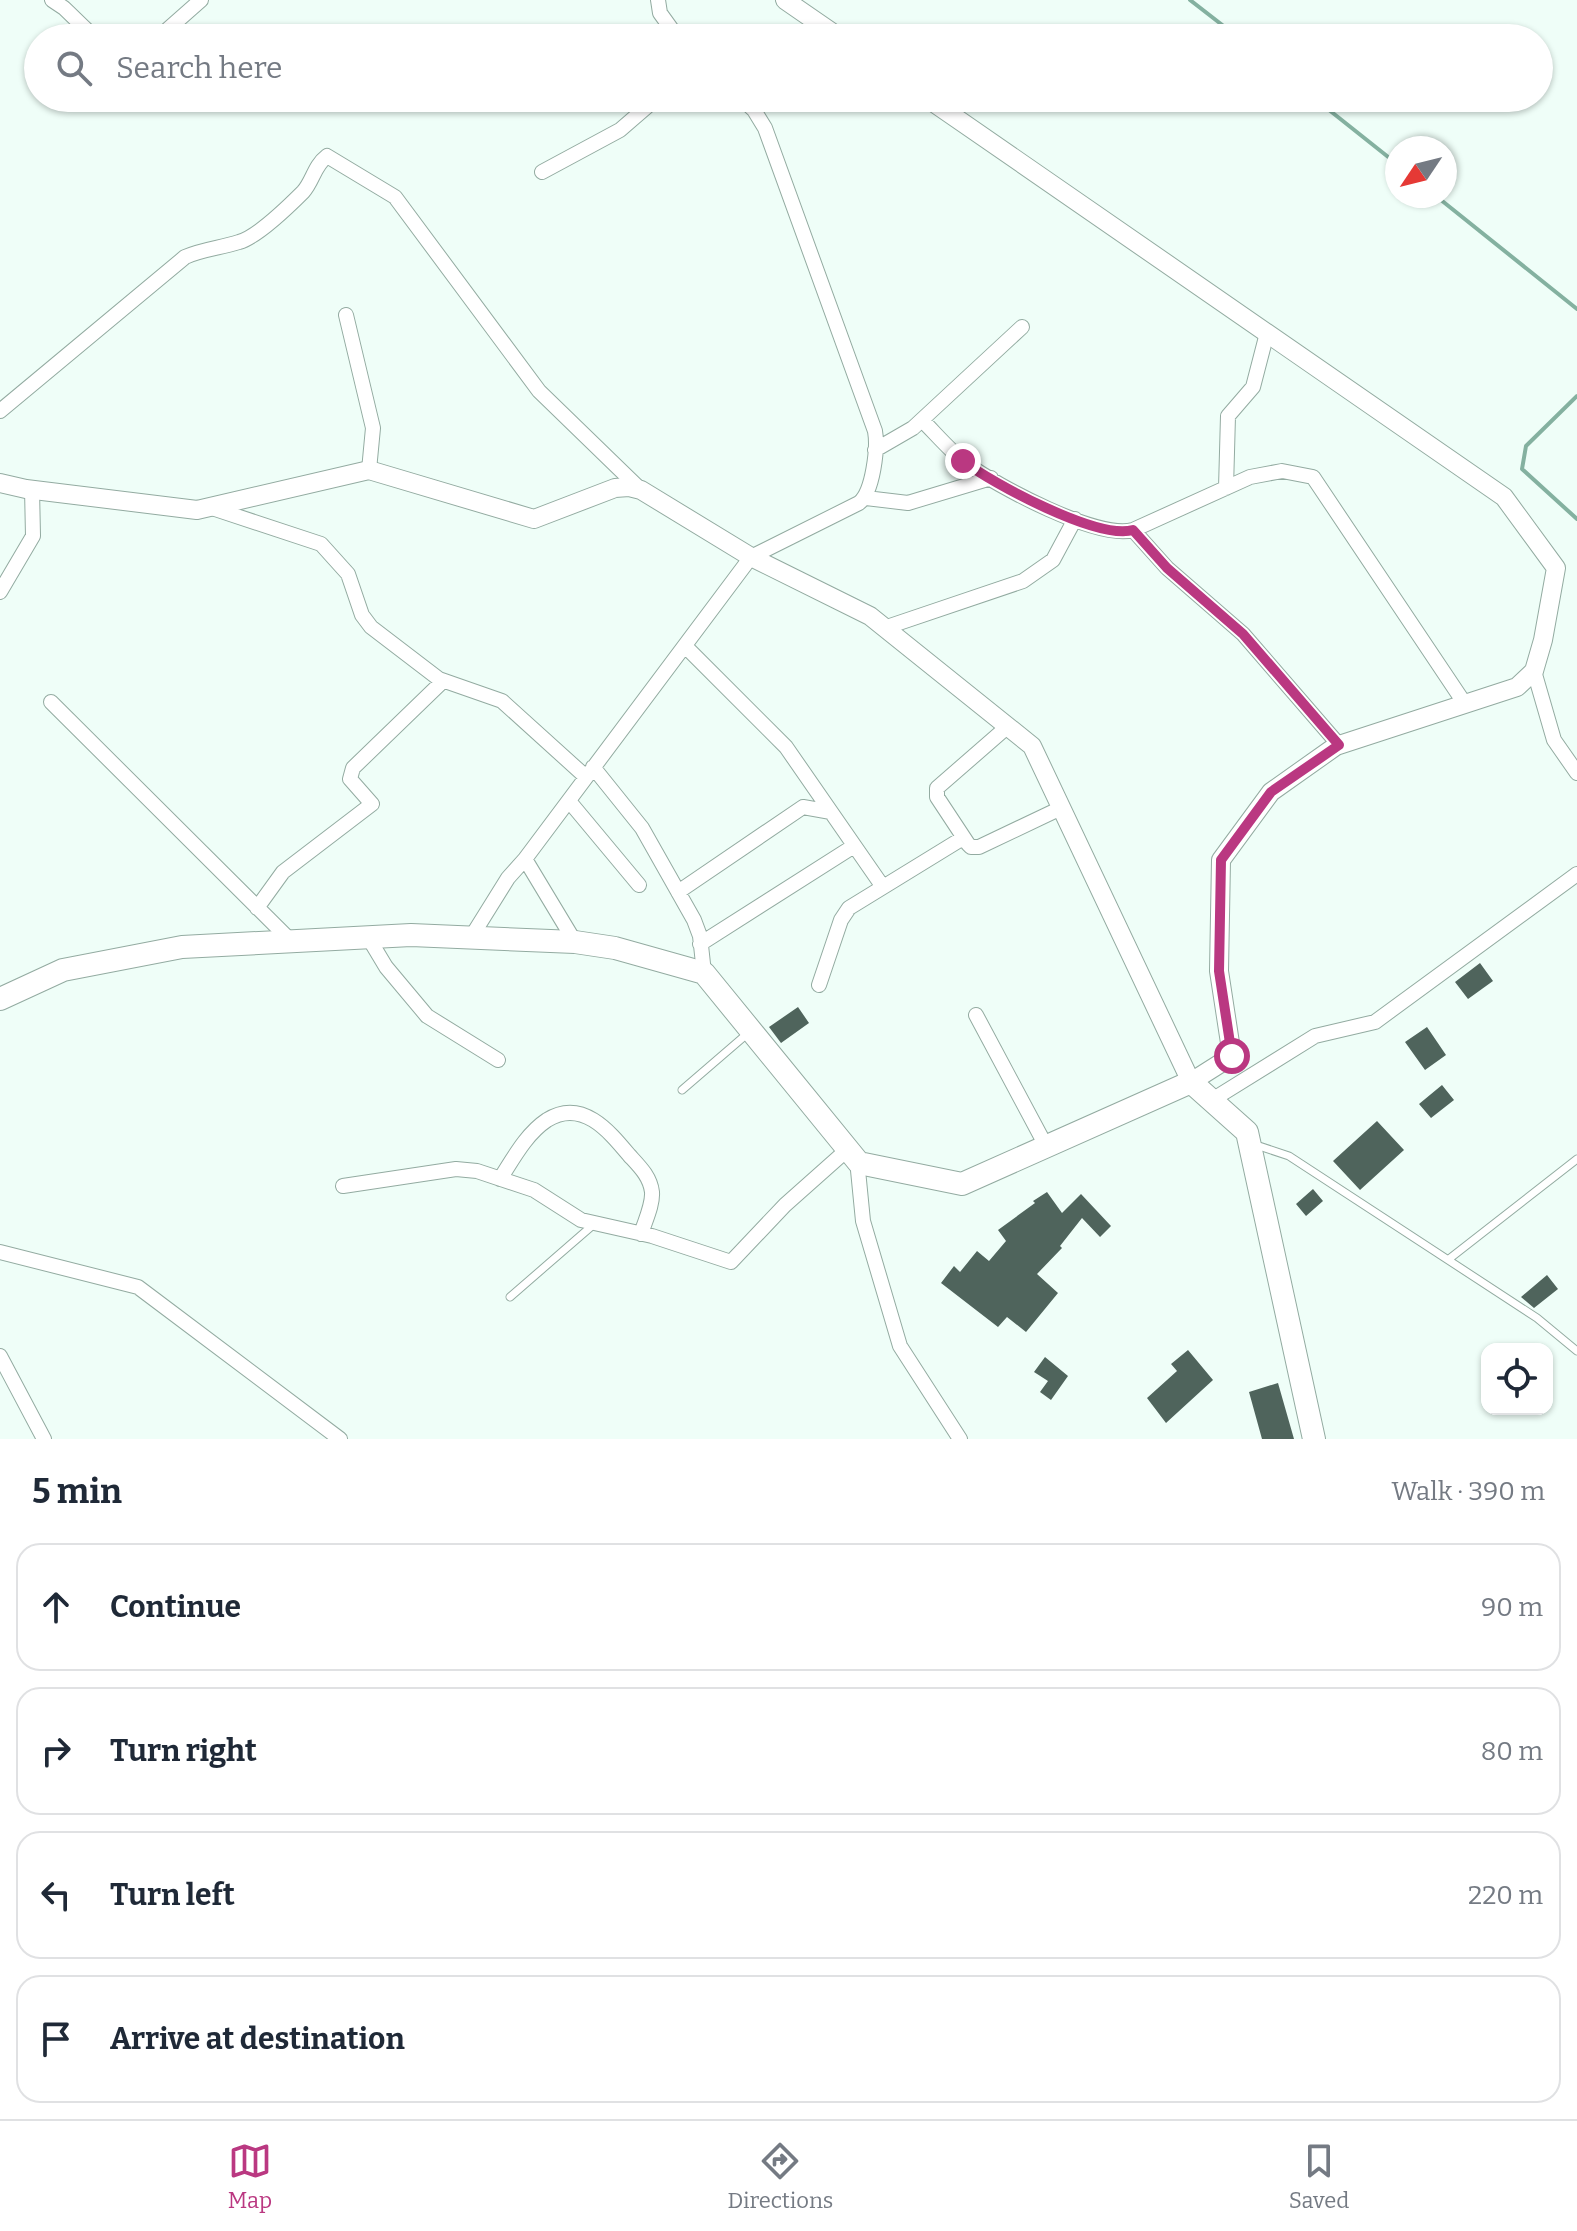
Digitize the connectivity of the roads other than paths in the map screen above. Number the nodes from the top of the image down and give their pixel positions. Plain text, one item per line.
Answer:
1 (52, 0) edge
2 (201, 0) edge
3 (785, 0) edge
4 (655, 2) edge
5 (81, 24) edge
6 (174, 24) edge
7 (669, 24) edge
8 (820, 24) edge
9 (641, 112) edge
10 (755, 112) edge
11 (947, 112) edge
12 (542, 172) dead end
13 (346, 315) dead end
14 (1022, 327) dead end
15 (1267, 333) junction
16 (0, 411) edge
17 (922, 420) junction
18 (875, 450) junction
19 (369, 470) junction
20 (991, 478) junction
21 (0, 483) edge
22 (1226, 488) junction
23 (32, 489) junction
24 (641, 490) junction
25 (866, 498) junction
26 (209, 507) junction
27 (1075, 519) junction
28 (1133, 530) junction
29 (751, 557) junction
30 (0, 592) edge
31 (884, 628) junction
32 (685, 646) junction
33 (1534, 671) junction
34 (443, 681) junction
35 (51, 702) dead end
36 (1465, 704) junction
37 (1007, 727) junction
38 (1339, 745) junction
39 (590, 772) junction
40 (1577, 773) edge
41 (569, 801) junction
42 (1061, 808) junction
43 (831, 812) junction
44 (963, 838) junction
45 (854, 846) junction
46 (525, 859) junction
47 (1577, 874) edge
48 (639, 885) dead end
49 (883, 887) junction
50 (678, 892) junction
51 (257, 908) junction
52 (368, 937) junction
53 (470, 939) junction
54 (291, 941) junction
55 (575, 942) junction
56 (700, 944) junction
57 (704, 973) junction
58 (819, 985) dead end
59 (0, 999) edge
60 (976, 1015) dead end
61 (751, 1031) junction
62 (498, 1060) dead end
63 (1191, 1082) junction
64 (682, 1090) dead end
65 (1212, 1100) junction
66 (1250, 1142) junction
67 (1046, 1146) junction
68 (852, 1155) junction
69 (1577, 1159) edge
70 (500, 1179) junction
71 (343, 1186) dead end
72 (594, 1223) junction
73 (641, 1234) junction
74 (0, 1252) edge
75 (1449, 1259) junction
76 (510, 1297) dead end
77 (1577, 1351) edge
78 (0, 1356) edge
79 (44, 1439) edge
80 (340, 1439) edge
81 (960, 1439) edge
82 (1314, 1439) edge

1 - 5 street
2 - 6 street
3 - 8 street
4 - 7 street
9 - 12 street
10 - 18 street
11 - 15 street
13 - 19 street
14 - 17 street
15 - 22 street
15 - 33 street
16 - 24 street
17 - 18 street
17 - 20 street
18 - 25 street
19 - 24 street
19 - 26 street
20 - 25 street
20 - 27 street
21 - 23 street
22 - 28 street
22 - 36 street
23 - 26 street
23 - 30 street
24 - 29 street
25 - 29 street
26 - 34 street
27 - 28 street
27 - 31 street
28 - 38 street
29 - 31 street
29 - 32 street
31 - 37 street
32 - 39 street
32 - 43 street
33 - 36 street
33 - 40 street
34 - 39 street
34 - 51 street
35 - 51 street
36 - 38 street
37 - 42 street
37 - 44 street
38 - 63 street
39 - 41 street
39 - 50 street
41 - 46 street
41 - 48 street
42 - 44 street
42 - 63 street
43 - 45 street
43 - 50 street
44 - 49 street
45 - 49 street
45 - 56 street
46 - 53 street
46 - 55 street
47 - 65 street
49 - 58 street
50 - 56 street
51 - 54 street
52 - 53 main road
52 - 54 main road
52 - 62 street
53 - 55 main road
54 - 59 main road
55 - 57 main road
56 - 57 street
57 - 61 main road
60 - 67 street
61 - 64 lane
61 - 68 main road
63 - 65 main road
63 - 67 main road
65 - 66 main road
66 - 75 lane
66 - 82 main road
67 - 68 main road
68 - 73 street
68 - 81 street
69 - 75 lane
70 - 71 street
70 - 72 street
70 - 73 street
72 - 73 street
72 - 76 lane
74 - 80 street
75 - 77 lane
78 - 79 street

